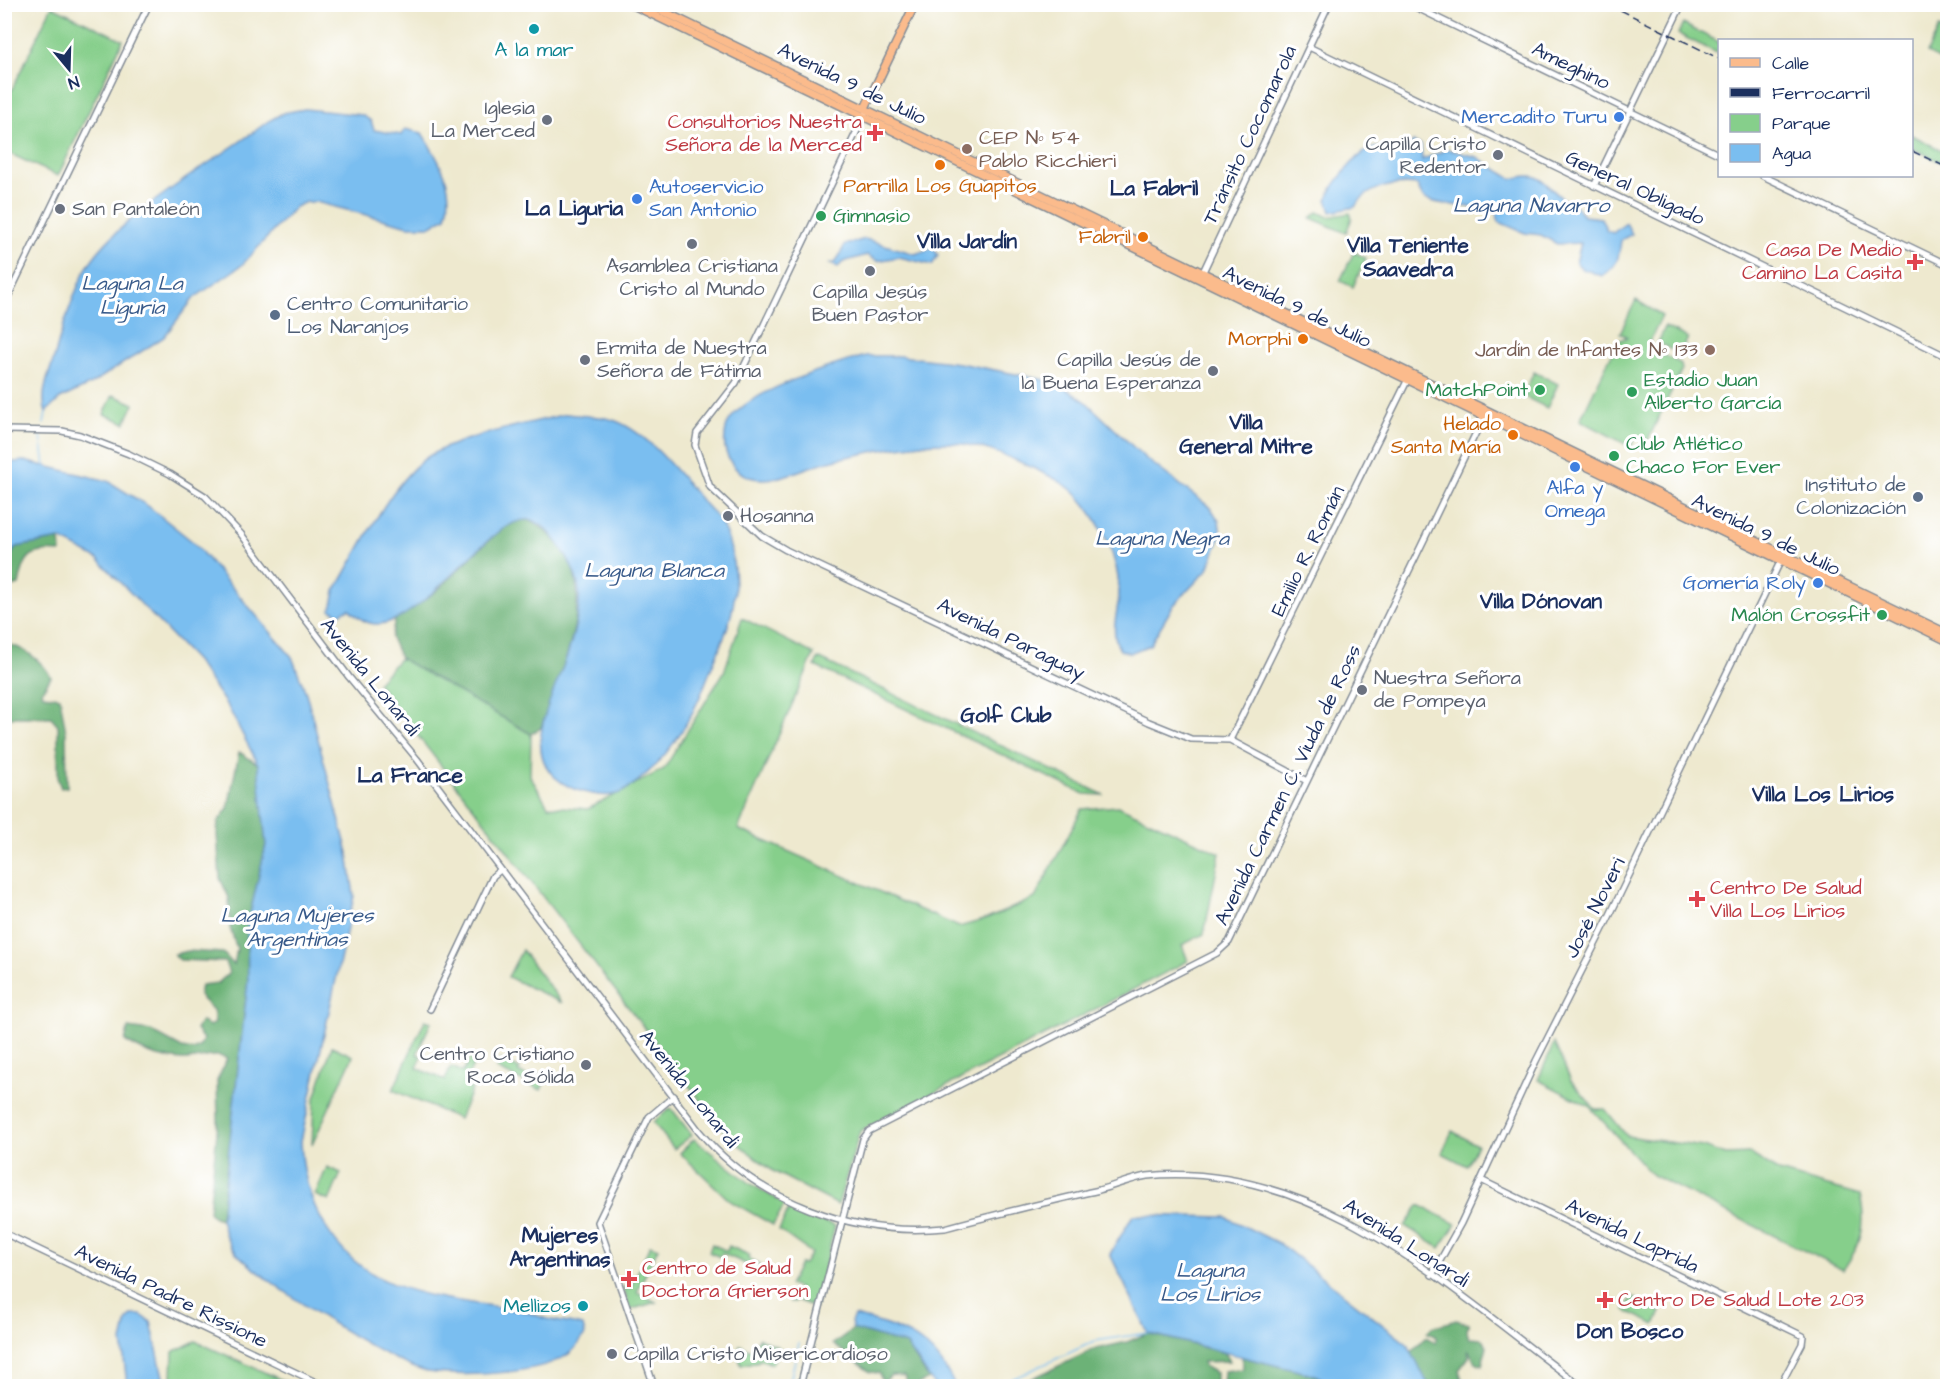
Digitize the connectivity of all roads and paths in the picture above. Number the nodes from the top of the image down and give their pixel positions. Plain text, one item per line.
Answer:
1 (149, 4) edge
2 (631, 4) edge
3 (648, 4) edge
4 (915, 4) edge
5 (1329, 4) edge
6 (1409, 4) edge
7 (1682, 4) edge
8 (1309, 47) junction
9 (1630, 111) junction
10 (865, 112) junction
11 (1718, 155) edge
12 (1765, 177) edge
13 (1594, 186) junction
14 (1947, 265) edge
15 (1201, 275) junction
16 (4, 305) edge
17 (1947, 357) edge
18 (1409, 376) junction
19 (1485, 413) junction
20 (4, 430) edge
21 (1782, 557) junction
22 (1947, 634) edge
23 (1947, 641) edge
24 (1230, 740) junction
25 (1305, 780) junction
26 (499, 870) junction
27 (430, 1009) dead end
28 (674, 1096) junction
29 (1481, 1180) junction
30 (843, 1221) junction
31 (4, 1233) edge
32 (1432, 1275) junction
33 (324, 1386) edge
34 (654, 1386) edge
35 (800, 1386) edge
36 (1581, 1386) edge
37 (1780, 1386) edge

1 - 16 street
2 - 10 main road, Avenida 9 de Julio
3 - 10 main road, Avenida 9 de Julio
4 - 10 main road
5 - 8 street, Tránsito Cocomarola
6 - 9 street, Ameghino
7 - 9 street
8 - 13 street, General Obligado
8 - 15 street, Tránsito Cocomarola
9 - 11 street, Ameghino
9 - 13 street
10 - 15 main road, Avenida 9 de Julio
10 - 24 street, Avenida Paraguay
12 - 14 street
13 - 17 street, General Obligado
15 - 18 main road, Avenida 9 de Julio
18 - 19 main road, Avenida 9 de Julio
18 - 24 street, Emilio R. Román
19 - 21 main road, Avenida 9 de Julio
19 - 25 street, Avenida Carmen C. Viuda de Ross
20 - 26 street, Avenida Lonardi
21 - 22 main road, Avenida 9 de Julio
21 - 23 main road, Avenida 9 de Julio
21 - 29 street, José Noveri
24 - 25 street, Avenida Paraguay
25 - 30 street, Avenida Carmen C. Viuda de Ross
26 - 27 street
26 - 28 street, Avenida Lonardi
28 - 30 street, Avenida Lonardi
28 - 34 street
29 - 32 street, José Noveri
29 - 37 street, Avenida Laprida
30 - 32 street, Avenida Lonardi
30 - 35 street, Avenida Carmen C. Viuda de Ross
31 - 33 street, Avenida Padre Rissione
32 - 36 street, Avenida Lonardi

